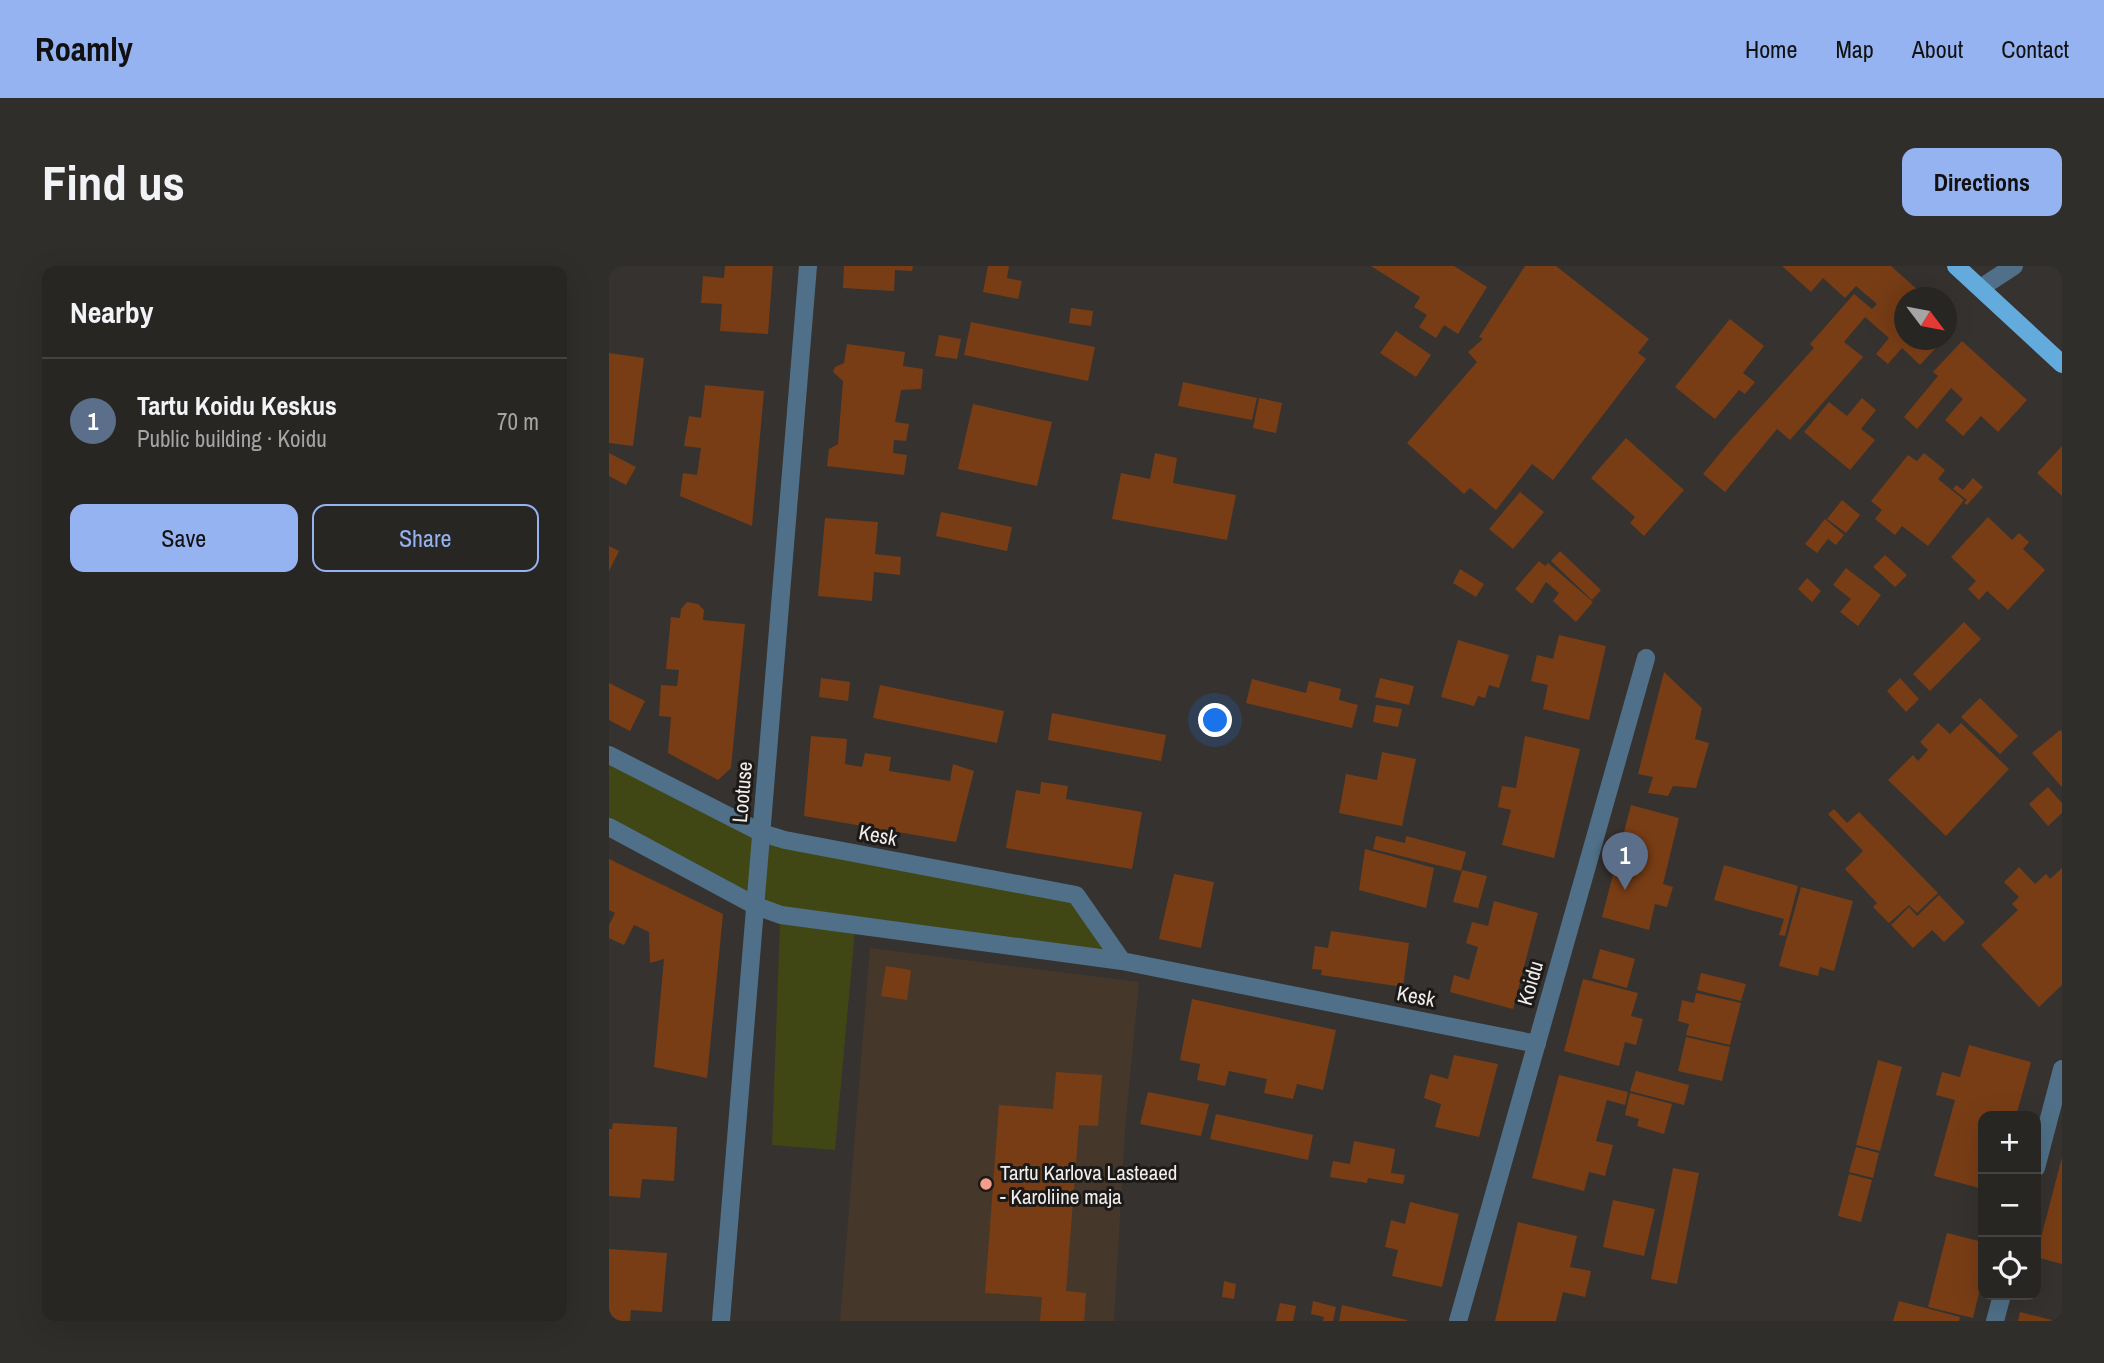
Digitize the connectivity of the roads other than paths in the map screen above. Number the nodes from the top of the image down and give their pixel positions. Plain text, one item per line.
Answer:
1 (808, 266) edge
2 (1956, 266) edge
3 (2014, 266) edge
4 (1982, 286) junction
5 (2062, 364) edge
6 (1646, 658) dead end
7 (609, 755) edge
8 (609, 827) edge
9 (762, 833) junction
10 (756, 906) junction
11 (1122, 961) junction
12 (1537, 1044) junction
13 (2062, 1069) edge
14 (2041, 1149) edge
15 (2001, 1300) edge
16 (721, 1321) edge
17 (1458, 1321) edge
18 (1995, 1321) edge

1 - 9 street, Lootuse
2 - 4 main road
3 - 4 street
4 - 5 main road
6 - 12 street, Koidu
7 - 9 street, Kesk
8 - 10 street, Kesk
9 - 10 street, Lootuse
9 - 11 street, Kesk
10 - 11 street, Kesk
10 - 16 street, Lootuse
11 - 12 street, Kesk
12 - 17 street, Koidu
13 - 14 street
15 - 18 street

